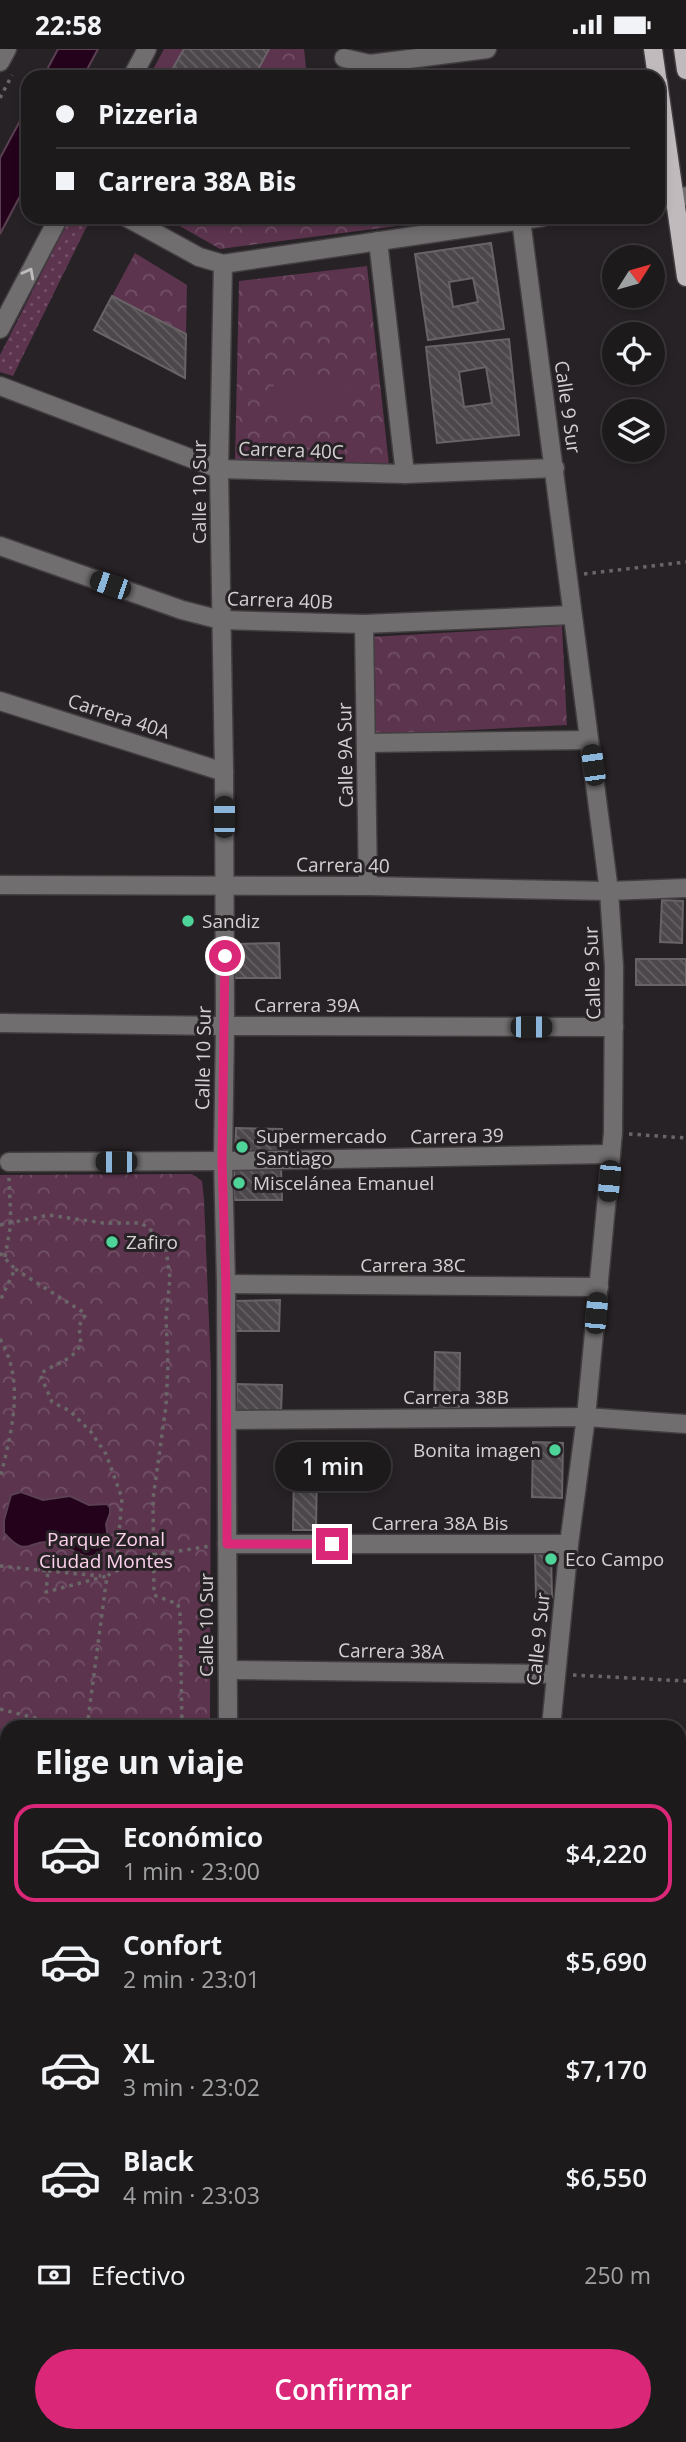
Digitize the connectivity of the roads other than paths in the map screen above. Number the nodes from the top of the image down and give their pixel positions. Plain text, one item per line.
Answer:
1 (7, 49) edge
2 (147, 49) edge
3 (487, 49) edge
4 (653, 49) edge
5 (683, 49) edge
6 (344, 58) dead end
7 (0, 62) edge
8 (136, 70) edge
9 (656, 70) edge
10 (686, 70) edge
11 (665, 135) edge
12 (673, 198) edge
13 (55, 224) edge
14 (139, 224) edge
15 (494, 224) edge
16 (522, 224) edge
17 (377, 241) junction
18 (222, 264) junction
19 (686, 277) edge
20 (0, 329) edge
21 (0, 386) edge
22 (555, 468) junction
23 (219, 469) junction
24 (405, 474) junction
25 (0, 546) edge
26 (571, 615) junction
27 (222, 620) junction
28 (364, 624) junction
29 (0, 701) edge
30 (589, 740) junction
31 (366, 743) junction
32 (225, 772) junction
33 (0, 885) edge
34 (224, 885) junction
35 (368, 886) junction
36 (686, 888) edge
37 (609, 891) junction
38 (0, 1023) edge
39 (225, 1026) junction
40 (614, 1027) junction
41 (611, 1154) junction
42 (222, 1161) junction
43 (9, 1162) road end
44 (226, 1285) junction
45 (599, 1287) junction
46 (586, 1417) junction
47 (227, 1420) junction
48 (686, 1424) edge
49 (227, 1544) junction
50 (569, 1544) junction
51 (228, 1670) junction
52 (555, 1674) junction
53 (228, 1720) edge
54 (552, 1720) edge

1 - 7 street
2 - 8 street
3 - 6 street
4 - 9 main road
5 - 10 main road
11 - 12 main road
12 - 19 main road
20 -> 13 street
14 - 18 street
15 - 17 street
16 - 22 street, Calle 9 Sur
17 - 18 street
17 - 24 street
18 - 23 street, Calle 10 Sur
21 - 23 street, Carrera 40C
22 - 24 street, Carrera 40C
22 - 26 street, Calle 9 Sur
23 - 24 street, Carrera 40C
23 - 27 street, Calle 10 Sur
25 - 27 street, Carrera 40B
26 - 28 street, Carrera 40B
26 - 30 street, Calle 9 Sur
27 - 28 street, Carrera 40B
27 - 32 street, Calle 10 Sur
28 - 31 street, Calle 9A Sur
29 - 32 street, Carrera 40A
30 - 31 street
30 - 37 street, Calle 9 Sur
31 - 35 street, Calle 9A Sur
32 - 34 street, Calle 10 Sur
33 - 34 street, Carrera 40
34 - 35 street, Carrera 40
34 - 39 street, Calle 10 Sur
35 - 37 street, Carrera 40
36 - 37 street, Carrera 40
37 - 40 street, Calle 9 Sur
38 - 39 street, Carrera 39A
39 - 40 street, Carrera 39A
39 - 42 street, Calle 10 Sur
40 - 41 street, Calle 9 Sur
41 - 42 street, Carrera 39
41 - 45 street, Calle 9 Sur
42 - 43 street, Carrera 39
42 - 44 street, Calle 10 Sur
44 - 45 street, Carrera 38C
44 - 47 street, Calle 10 Sur
45 - 46 street, Calle 9 Sur
46 - 47 street, Carrera 38B
46 - 48 street, Carrera 38B
46 - 50 street, Calle 9 Sur
47 - 49 street, Calle 10 Sur
49 - 50 street, Carrera 38A Bis
49 - 51 street, Calle 10 Sur
50 - 52 street, Calle 9 Sur
51 - 52 street, Carrera 38A
51 - 53 street, Calle 10 Sur
52 - 54 street, Calle 9 Sur

